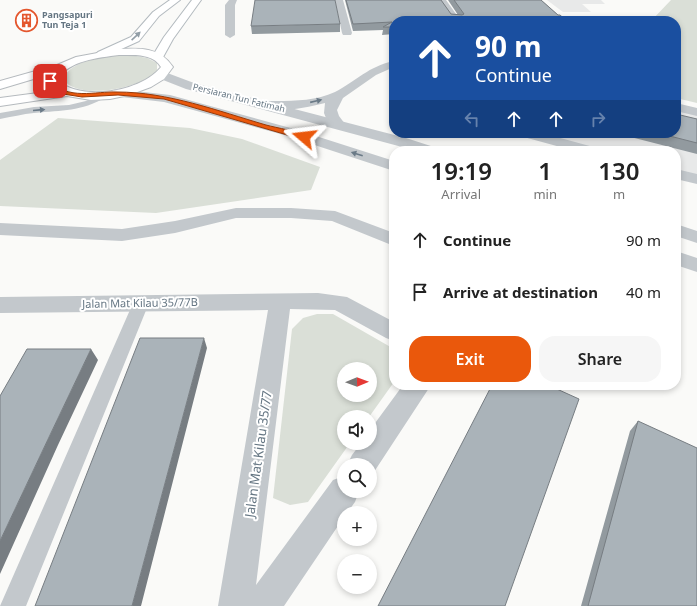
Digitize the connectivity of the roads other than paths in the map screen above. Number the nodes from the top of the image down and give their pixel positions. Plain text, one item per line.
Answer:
1 (176, 0) edge
2 (197, 0) edge
3 (233, 0) edge
4 (339, 0) edge
5 (441, 0) edge
6 (452, 16) edge
7 (347, 33) dead end
8 (230, 35) dead end
9 (102, 54) junction
10 (158, 57) junction
11 (389, 65) edge
12 (60, 68) junction
13 (162, 75) junction
14 (0, 85) edge
15 (65, 93) junction
16 (118, 93) junction
17 (104, 95) junction
18 (338, 95) junction
19 (0, 102) edge
20 (265, 105) junction
21 (681, 108) edge
22 (697, 112) edge
23 (0, 116) edge
24 (338, 124) junction
25 (544, 138) edge
26 (415, 146) edge
27 (573, 146) edge
28 (389, 164) edge
29 (681, 175) edge
30 (697, 180) edge
31 (0, 228) edge
32 (681, 232) edge
33 (697, 237) edge
34 (389, 238) edge
35 (681, 260) edge
36 (697, 265) edge
37 (280, 301) junction
38 (141, 302) junction
39 (0, 305) edge
40 (389, 329) edge
41 (414, 390) edge
42 (367, 458) edge
43 (339, 498) edge
44 (236, 604) edge
45 (12, 606) edge

9 -> 1 main road
2 - 10 main road
3 - 8 street
4 - 7 street
5 - 6 street
9 - 10 main road
9 - 12 main road
10 - 13 main road
11 - 18 street
12 - 14 main road
12 - 15 main road
13 - 16 main road
13 - 20 street, Persiaran Tun Fatimah
15 - 17 main road
15 - 19 main road
16 - 17 main road
28 -> 16 street, Persiaran Tun Fatimah
23 -> 17 lane
20 -> 18 street
18 - 24 street
20 - 24 street, Persiaran Tun Fatimah
21 - 22 street
24 - 26 street, Persiaran Tun Fatimah
25 - 27 street
29 - 30 street
31 - 34 street
32 - 33 street
35 - 36 street
37 - 38 street, Jalan Mat Kilau 35/77B
37 - 40 street, Jalan Mat Kilau 35/77B
37 - 44 street, Jalan Mat Kilau 35/77
38 - 39 street, Jalan Mat Kilau 35/77B
38 - 45 lane
41 - 42 street
43 - 44 street

